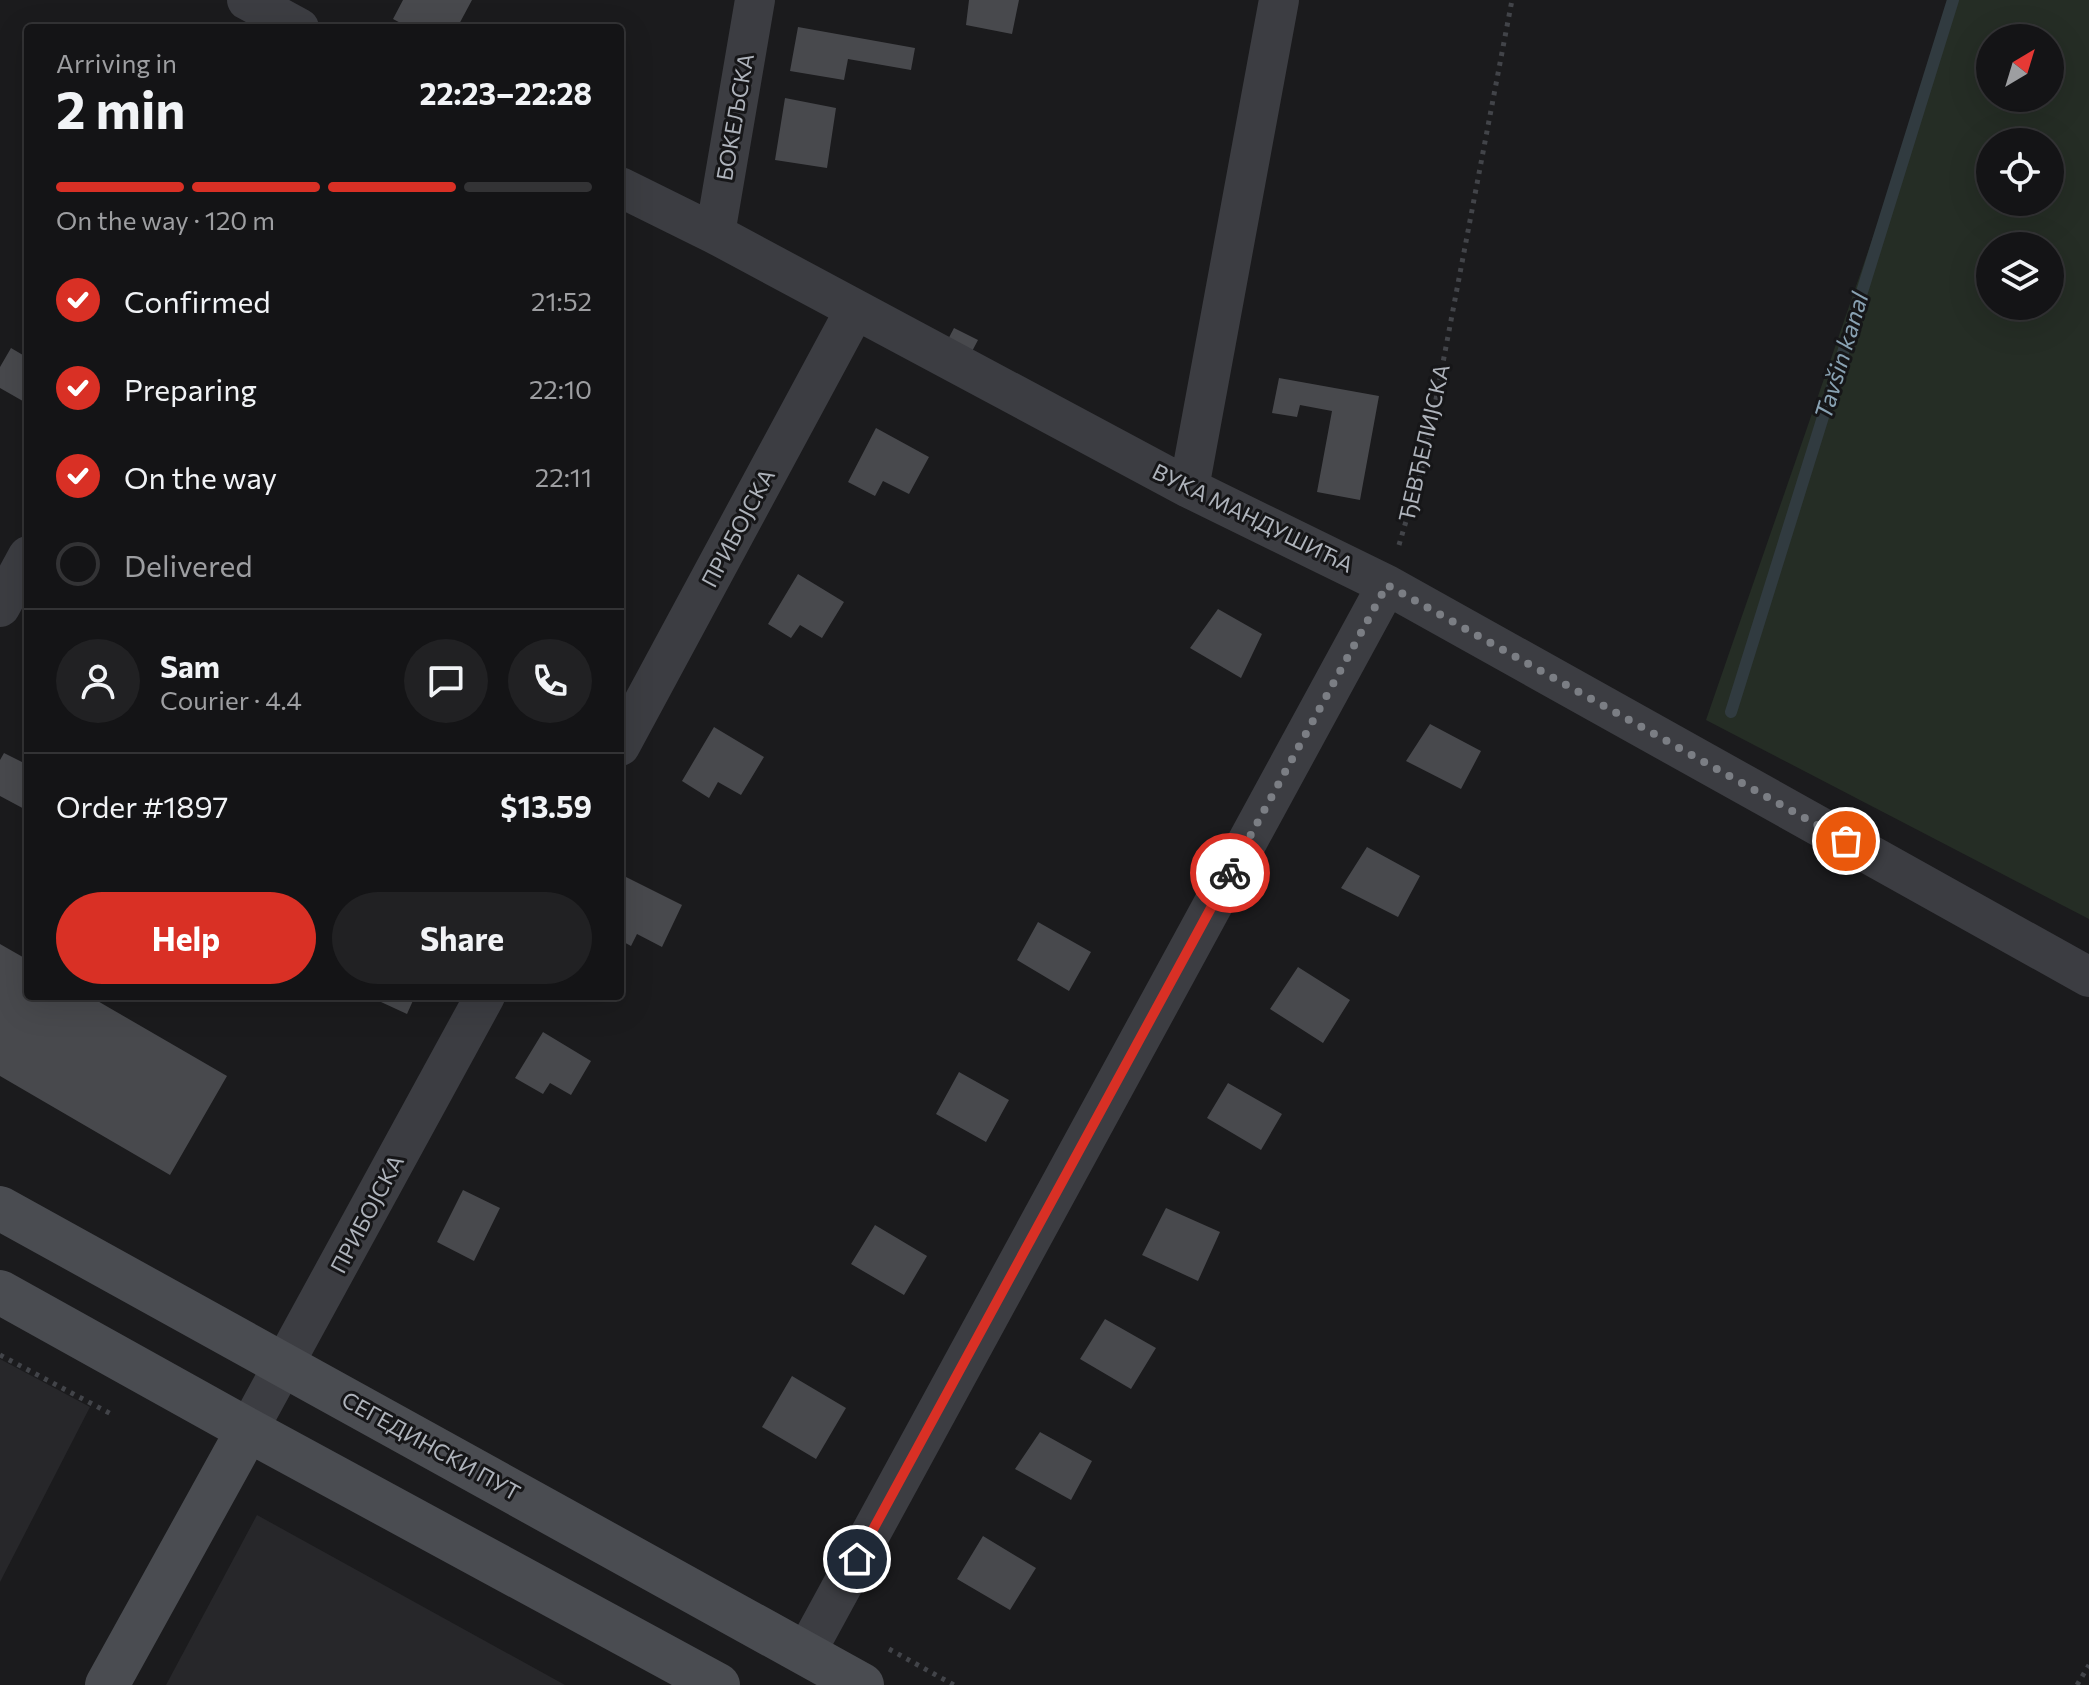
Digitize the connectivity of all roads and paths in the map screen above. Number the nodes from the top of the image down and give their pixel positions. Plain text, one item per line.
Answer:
1 (248, 0) edge
2 (755, 0) edge
3 (1279, 0) edge
4 (1512, 0) edge
5 (292, 24) edge
6 (624, 189) edge
7 (715, 234) junction
8 (855, 310) junction
9 (1189, 488) junction
10 (24, 563) edge
11 (1387, 585) junction
12 (0, 607) edge
13 (624, 739) edge
14 (2089, 977) edge
15 (483, 1000) edge
16 (0, 1208) edge
17 (0, 1292) edge
18 (0, 1355) edge
19 (285, 1365) junction
20 (113, 1415) dead end
21 (248, 1430) junction
22 (805, 1654) junction
23 (2089, 1665) edge
24 (107, 1685) edge
25 (718, 1685) edge
26 (862, 1685) edge
27 (2077, 1685) edge

1 - 5 street
2 - 7 street, БОКЕЉСКА
3 - 9 street
4 - 11 path, ЂЕВЂЕЛИЈСКА
6 - 7 street, ВУКА МАНДУШИЋА
7 - 8 street, ВУКА МАНДУШИЋА
8 - 9 street, ВУКА МАНДУШИЋА
8 - 13 street, ПРИБОЈСКА
9 - 11 street, ВУКА МАНДУШИЋА
10 - 12 street
11 - 14 street, ВУКА МАНДУШИЋА
11 - 22 street
15 - 19 street, ПРИБОЈСКА
16 - 19 main road, СЕГЕДИНСКИ ПУТ
17 - 21 main road
18 - 20 path
19 - 21 street, ПРИБОЈСКА
19 - 22 main road, СЕГЕДИНСКИ ПУТ
21 - 24 main road
21 - 25 main road
22 - 26 main road, СЕГЕДИНСКИ ПУТ
23 - 27 path

